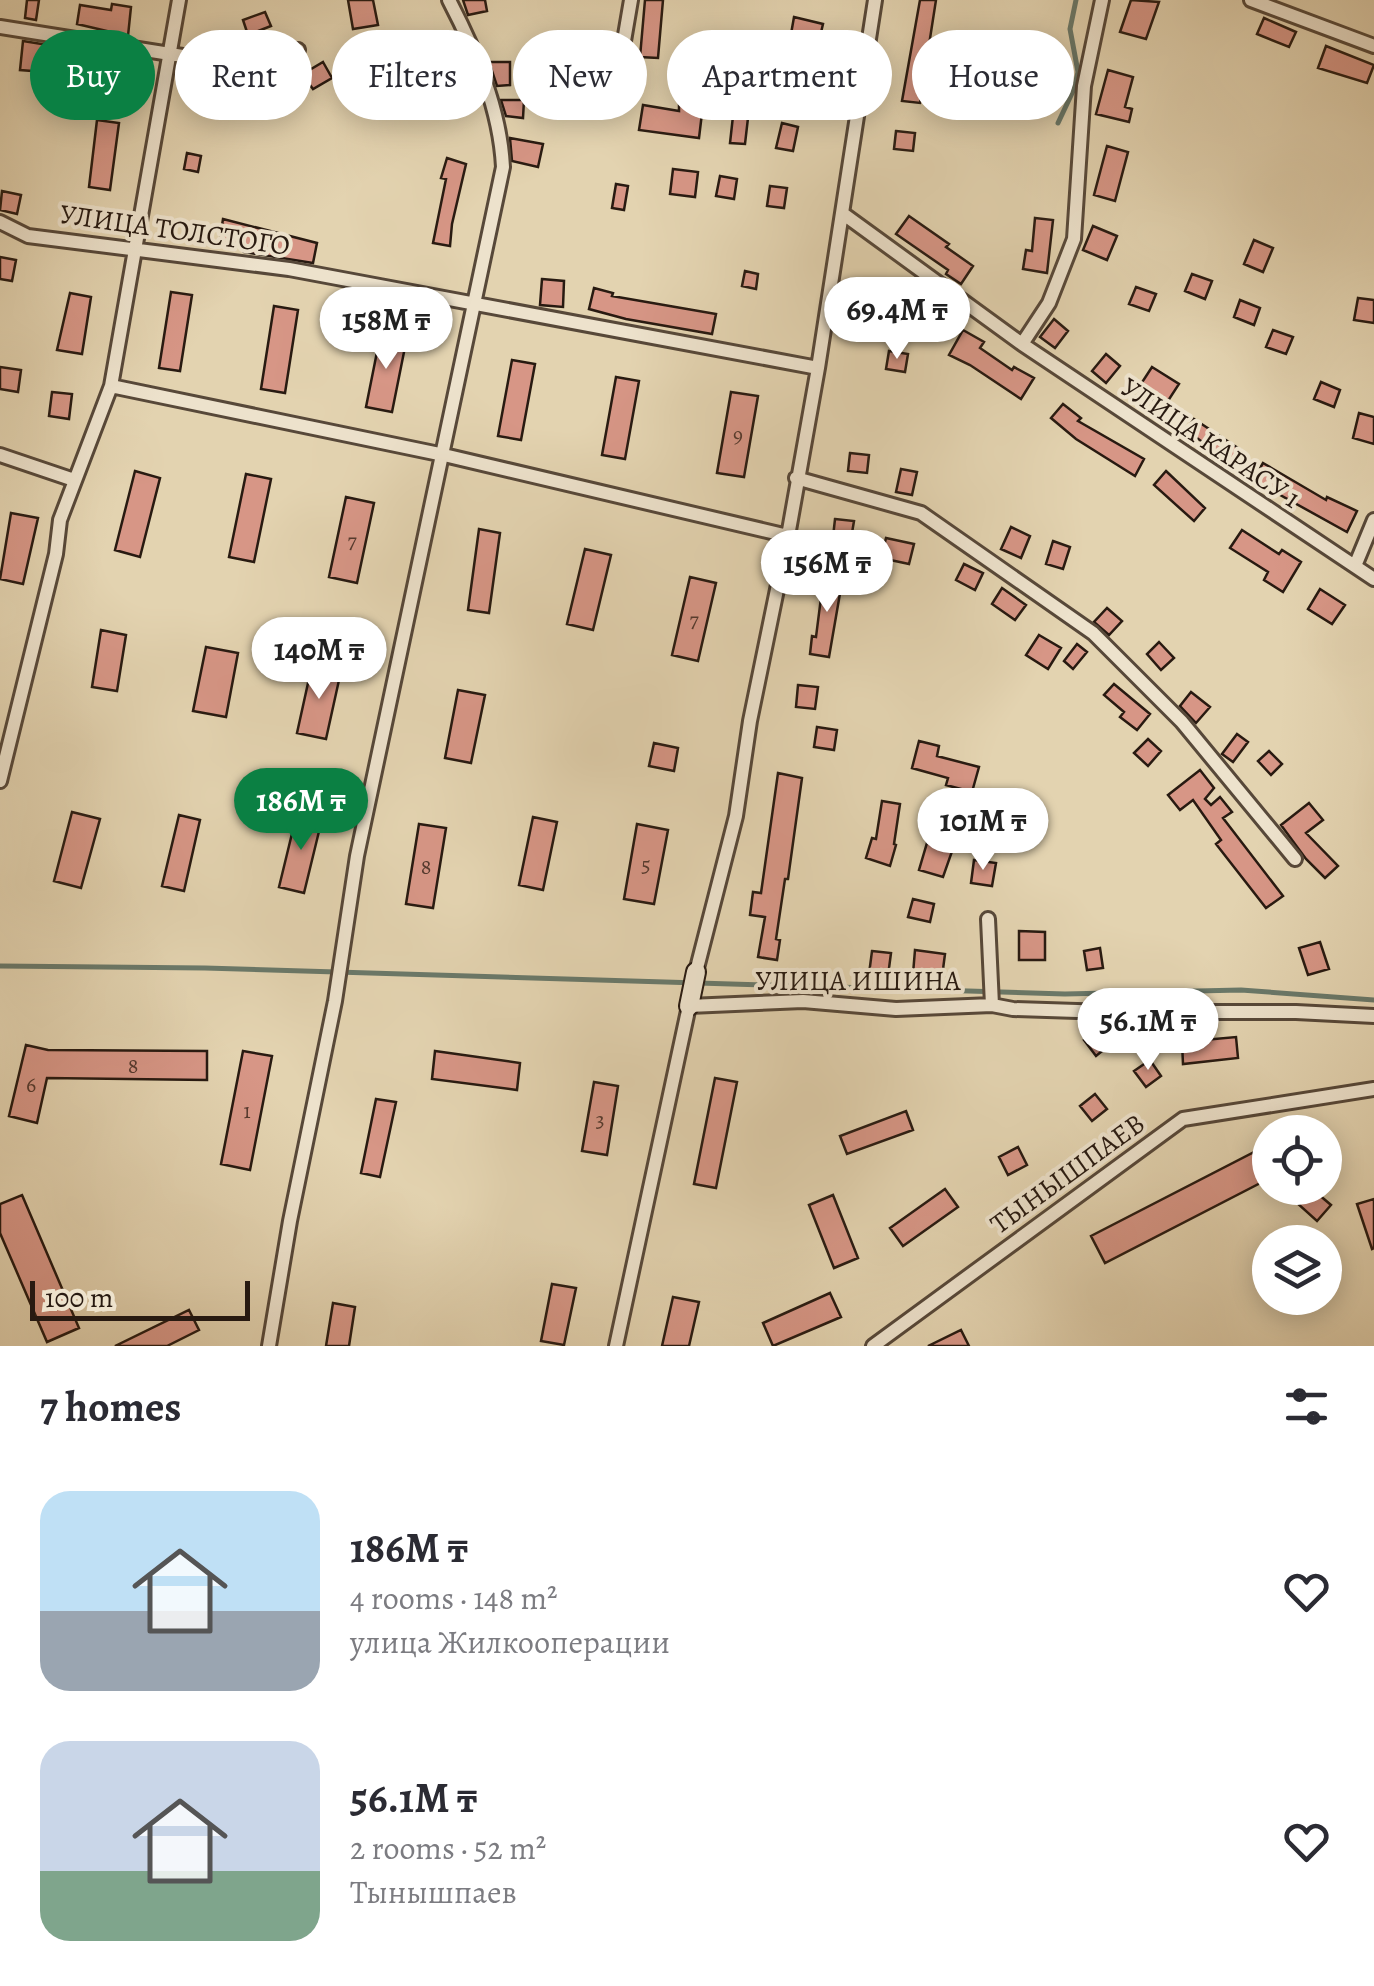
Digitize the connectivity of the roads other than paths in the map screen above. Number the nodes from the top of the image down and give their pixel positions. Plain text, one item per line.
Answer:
1 (178, 0) edge
2 (449, 0) edge
3 (631, 0) edge
4 (875, 0) edge
5 (1102, 0) edge
6 (1251, 0) edge
7 (0, 26) edge
8 (626, 30) edge
9 (1374, 46) edge
10 (169, 56) junction
11 (175, 57) edge
12 (842, 214) junction
13 (0, 222) edge
14 (137, 248) junction
15 (474, 305) junction
16 (1022, 344) junction
17 (818, 368) junction
18 (111, 386) junction
19 (0, 455) edge
20 (444, 455) junction
21 (796, 478) junction
22 (74, 480) junction
23 (1374, 520) edge
24 (788, 536) junction
25 (1356, 566) junction
26 (1374, 579) edge
27 (0, 781) edge
28 (1295, 859) dead end
29 (988, 920) dead end
30 (696, 972) joint
31 (992, 1005) junction
32 (689, 1006) junction
33 (1374, 1016) edge
34 (1374, 1089) edge
35 (269, 1346) edge
36 (616, 1346) edge
37 (872, 1346) edge

1 - 10 street
2 - 15 street
3 - 8 street
4 - 12 street
5 - 16 street
6 - 9 street
7 - 10 street
10 - 11 street
10 - 14 street
12 - 16 street, УЛИЦА КАРАСУ 1
12 - 17 street
13 - 14 street, УЛИЦА ТОЛСТОГО
14 - 15 street, УЛИЦА ТОЛСТОГО
14 - 18 street
15 - 17 street, УЛИЦА ТОЛСТОГО
15 - 20 street
16 - 25 street, УЛИЦА КАРАСУ 1
17 - 21 street
18 - 20 street
18 - 22 street
19 - 22 street
20 - 24 street
20 - 35 street
21 - 24 street
21 - 28 street
22 - 27 street
23 - 25 street
24 - 30 street
25 - 26 street, УЛИЦА КАРАСУ 1
29 - 31 street
30 - 32 street
31 - 32 street, УЛИЦА ИШИНА
31 - 33 street, УЛИЦА ИШИНА
32 - 36 street
34 - 37 street, ТЫНЫШПАЕВ

